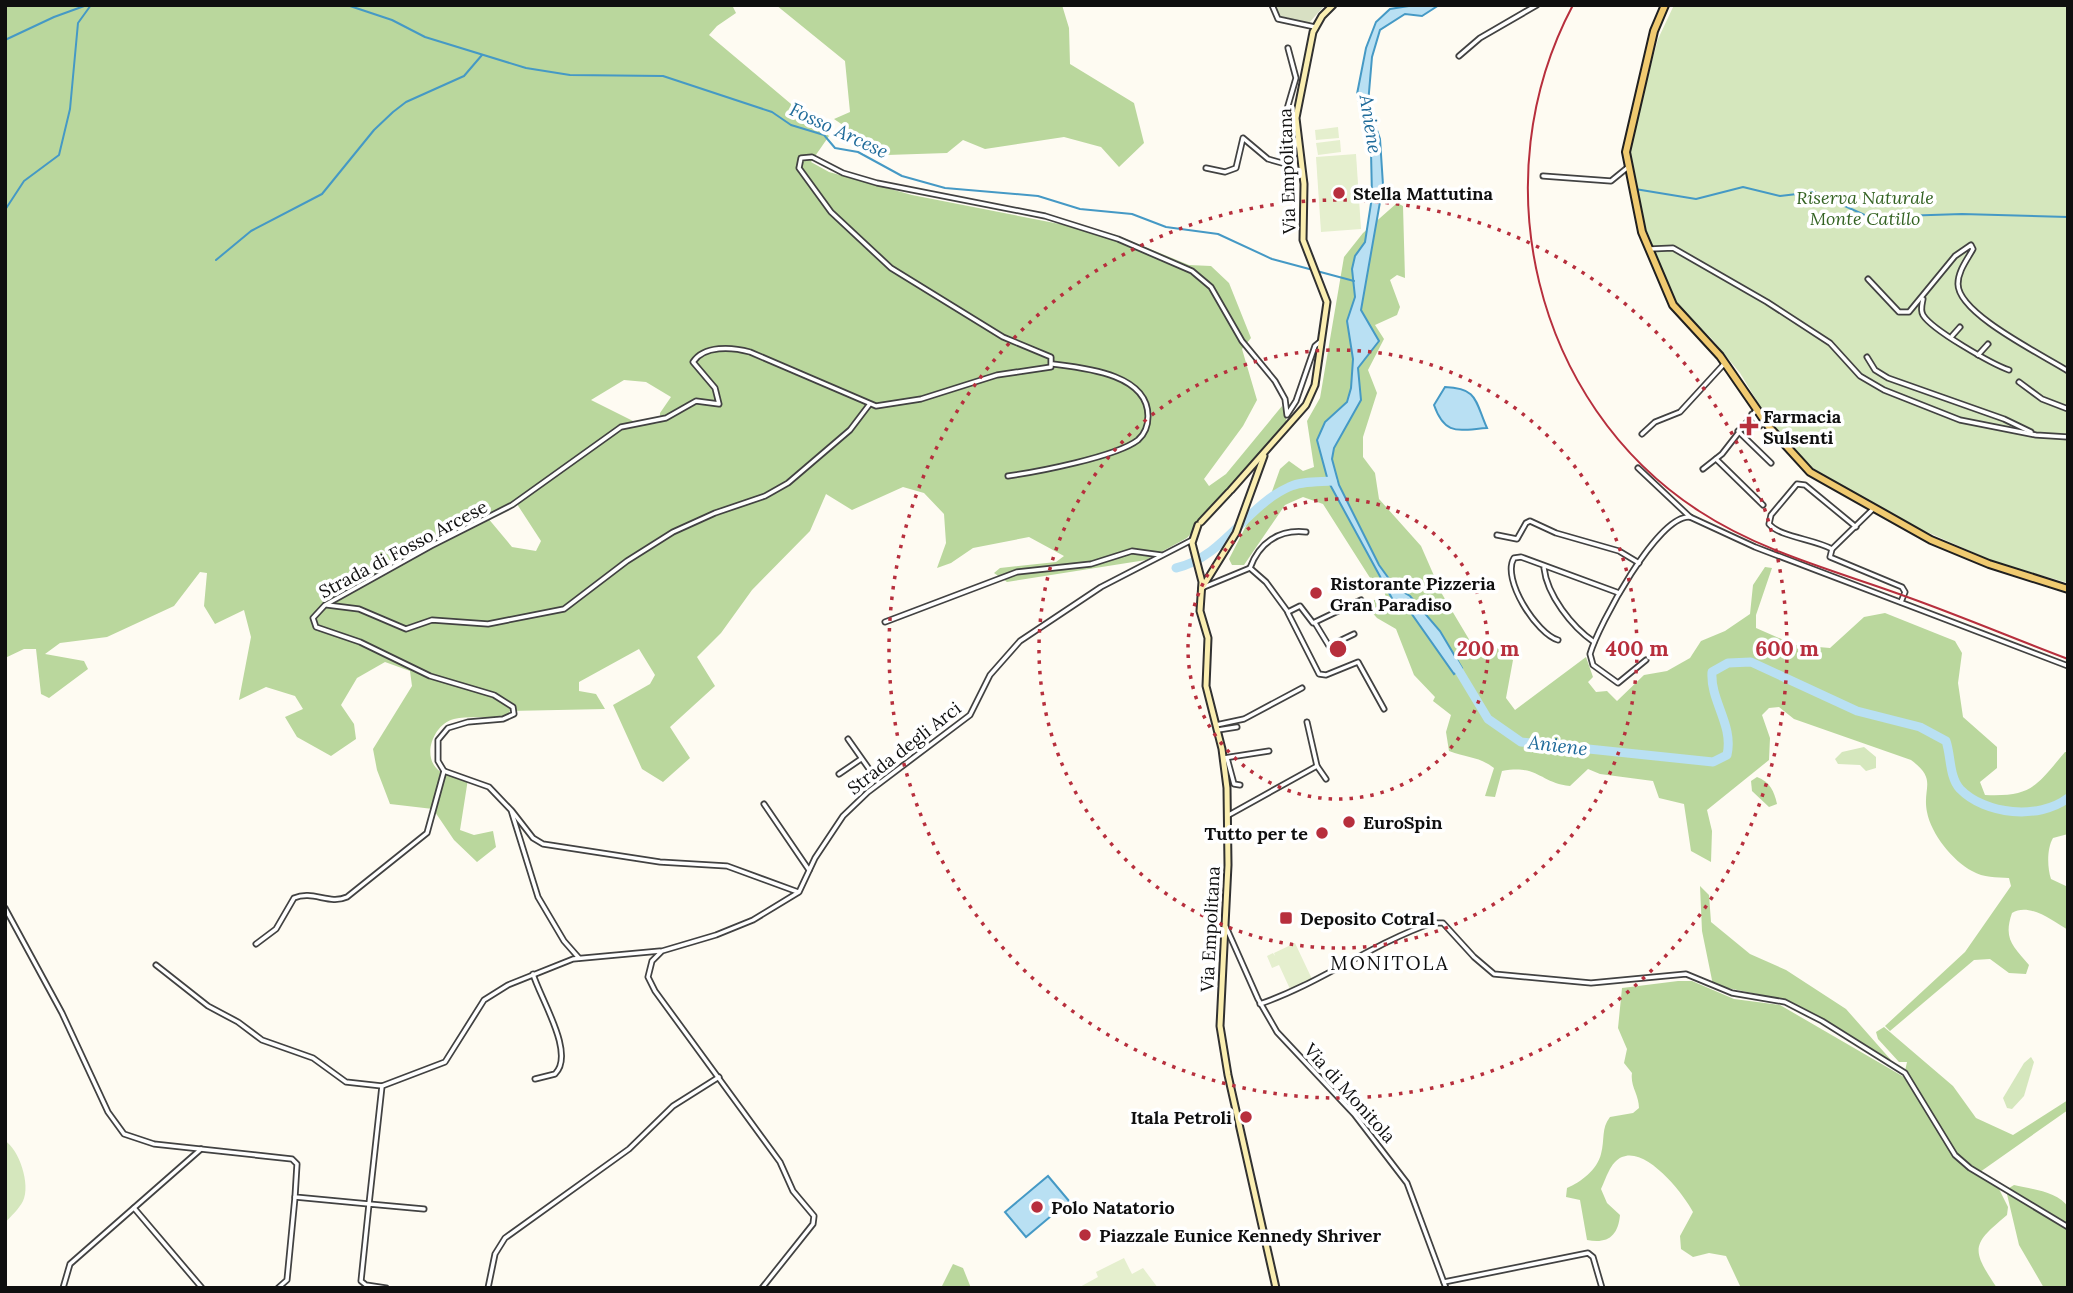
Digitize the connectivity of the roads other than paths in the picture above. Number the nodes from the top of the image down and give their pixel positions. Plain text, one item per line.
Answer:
1 (1272, 5) edge
2 (1334, 5) edge
3 (1537, 5) edge
4 (1665, 5) edge
5 (1315, 27) junction
6 (1288, 48) dead end
7 (1459, 56) dead end
8 (1297, 138) junction
9 (1295, 149) junction
10 (1206, 168) dead end
11 (1627, 168) junction
12 (1543, 176) dead end
13 (1648, 250) junction
14 (1868, 279) dead end
15 (1923, 297) junction
16 (1960, 327) dead end
17 (1951, 337) junction
18 (1321, 341) junction
19 (1988, 344) dead end
20 (1978, 355) junction
21 (1867, 357) dead end
22 (1725, 363) junction
23 (1053, 364) junction
24 (2009, 370) dead end
25 (2068, 371) edge
26 (2019, 382) dead end
27 (869, 405) junction
28 (2068, 410) edge
29 (1754, 412) junction
30 (1759, 426) dead end
31 (1738, 431) junction
32 (1642, 434) dead end
33 (2036, 435) junction
34 (2068, 437) edge
35 (1266, 450) junction
36 (1716, 459) junction
37 (1771, 463) dead end
38 (1637, 468) dead end
39 (1703, 469) dead end
40 (1008, 476) dead end
41 (1241, 479) junction
42 (1251, 487) junction
43 (1763, 505) dead end
44 (1873, 509) junction
45 (1690, 517) junction
46 (1856, 527) junction
47 (1306, 532) dead end
48 (1497, 535) dead end
49 (1192, 542) junction
50 (1832, 549) junction
51 (1162, 555) junction
52 (1639, 563) junction
53 (1251, 568) junction
54 (1544, 568) junction
55 (1214, 570) junction
56 (1200, 571) junction
57 (1202, 588) junction
58 (2068, 589) edge
59 (1619, 593) junction
60 (1361, 600) dead end
61 (1901, 603) junction
62 (325, 605) junction
63 (1288, 612) junction
64 (885, 622) dead end
65 (1315, 623) junction
66 (1354, 634) dead end
67 (1558, 640) dead end
68 (1594, 642) junction
69 (1646, 660) dead end
70 (2068, 666) edge
71 (1301, 688) dead end
72 (1384, 709) dead end
73 (1307, 722) dead end
74 (1237, 727) dead end
75 (1217, 728) junction
76 (848, 739) dead end
77 (1269, 751) dead end
78 (861, 758) junction
79 (1226, 758) junction
80 (1317, 766) junction
81 (444, 771) junction
82 (839, 774) dead end
83 (1326, 779) dead end
84 (879, 783) junction
85 (1240, 785) dead end
86 (764, 804) dead end
87 (511, 810) junction
88 (1227, 817) junction
89 (809, 870) junction
90 (799, 892) junction
91 (5, 908) edge
92 (1224, 922) junction
93 (256, 944) dead end
94 (662, 951) junction
95 (579, 958) junction
96 (156, 965) dead end
97 (534, 974) junction
98 (1260, 1004) junction
99 (719, 1077) junction
100 (535, 1079) dead end
101 (382, 1086) junction
102 (201, 1149) junction
103 (295, 1196) junction
104 (369, 1204) junction
105 (134, 1208) junction
106 (424, 1209) dead end
107 (2068, 1227) edge
108 (1444, 1282) junction
109 (63, 1288) edge
110 (202, 1288) edge
111 (278, 1288) edge
112 (386, 1288) edge
113 (488, 1288) edge
114 (762, 1288) edge
115 (1276, 1288) edge
116 (1446, 1288) edge
117 (1602, 1288) edge

1 - 5 street
2 - 5 main road, Via Empolitana
3 - 7 street
4 - 11 main road
5 - 8 main road, Via Empolitana
6 - 9 street
8 - 9 street
8 - 18 main road, Via Empolitana
9 - 10 street
11 - 12 street
11 - 13 main road
13 - 22 main road
13 - 33 street
14 - 15 street
15 - 17 street
15 - 25 street
16 - 17 street
17 - 20 street
18 - 23 street
18 - 35 main road, Via Empolitana
19 - 20 street
20 - 24 street
21 - 33 street
22 - 29 main road
22 - 32 street
23 - 27 street
23 - 40 street
26 - 28 street
27 - 62 street
27 - 62 street, Strada di Fosso Arcese
29 - 30 street
29 - 31 street
29 - 44 main road
31 - 36 street
31 - 37 street
33 - 34 street
35 - 41 main road, Via Empolitana
35 - 42 main road
36 - 39 street
36 - 43 street
38 - 45 street
41 - 42 main road
41 - 49 main road, Via Empolitana
42 - 55 main road
44 - 46 street
44 - 58 main road
45 - 52 street
45 - 61 street
46 - 50 street
46 - 50 street
47 - 53 street
48 - 52 street
49 - 51 street, Strada degli Arci
49 - 56 main road, Via Empolitana
50 - 61 street
51 - 64 street
51 - 84 street, Strada degli Arci
52 - 59 street
53 - 57 street
53 - 63 street
54 - 59 street
54 - 67 street
54 - 68 street
55 - 56 main road
55 - 57 main road
56 - 57 main road, Via Empolitana
57 - 75 main road, Via Empolitana
59 - 68 street
60 - 65 street
61 - 70 street
62 - 81 street, Strada di Fosso Arcese
63 - 65 street
63 - 72 street
65 - 66 street
68 - 69 street
71 - 75 street
73 - 80 street
74 - 75 street
75 - 79 main road, Via Empolitana
76 - 78 street
77 - 79 street
78 - 82 street
78 - 84 street
79 - 85 street
79 - 88 main road, Via Empolitana
80 - 83 street
80 - 88 street
81 - 87 street
81 - 93 street
84 - 89 street, Strada degli Arci
86 - 89 street
87 - 90 street
87 - 95 street
88 - 92 main road, Via Empolitana
89 - 90 street, Strada degli Arci
90 - 94 street
91 - 102 street
92 - 98 street, Via di Monitola
92 - 115 main road, Via Empolitana
94 - 95 street
94 - 99 street
95 - 97 street
96 - 101 street
97 - 100 street
97 - 101 street
98 - 107 street
98 - 108 street, Via di Monitola
99 - 113 street
99 - 114 street
101 - 104 street
102 - 103 street
102 - 105 street
103 - 104 street
103 - 111 street
104 - 106 street
104 - 112 street
105 - 109 street
105 - 110 street
108 - 116 street, Via di Monitola
108 - 117 street

